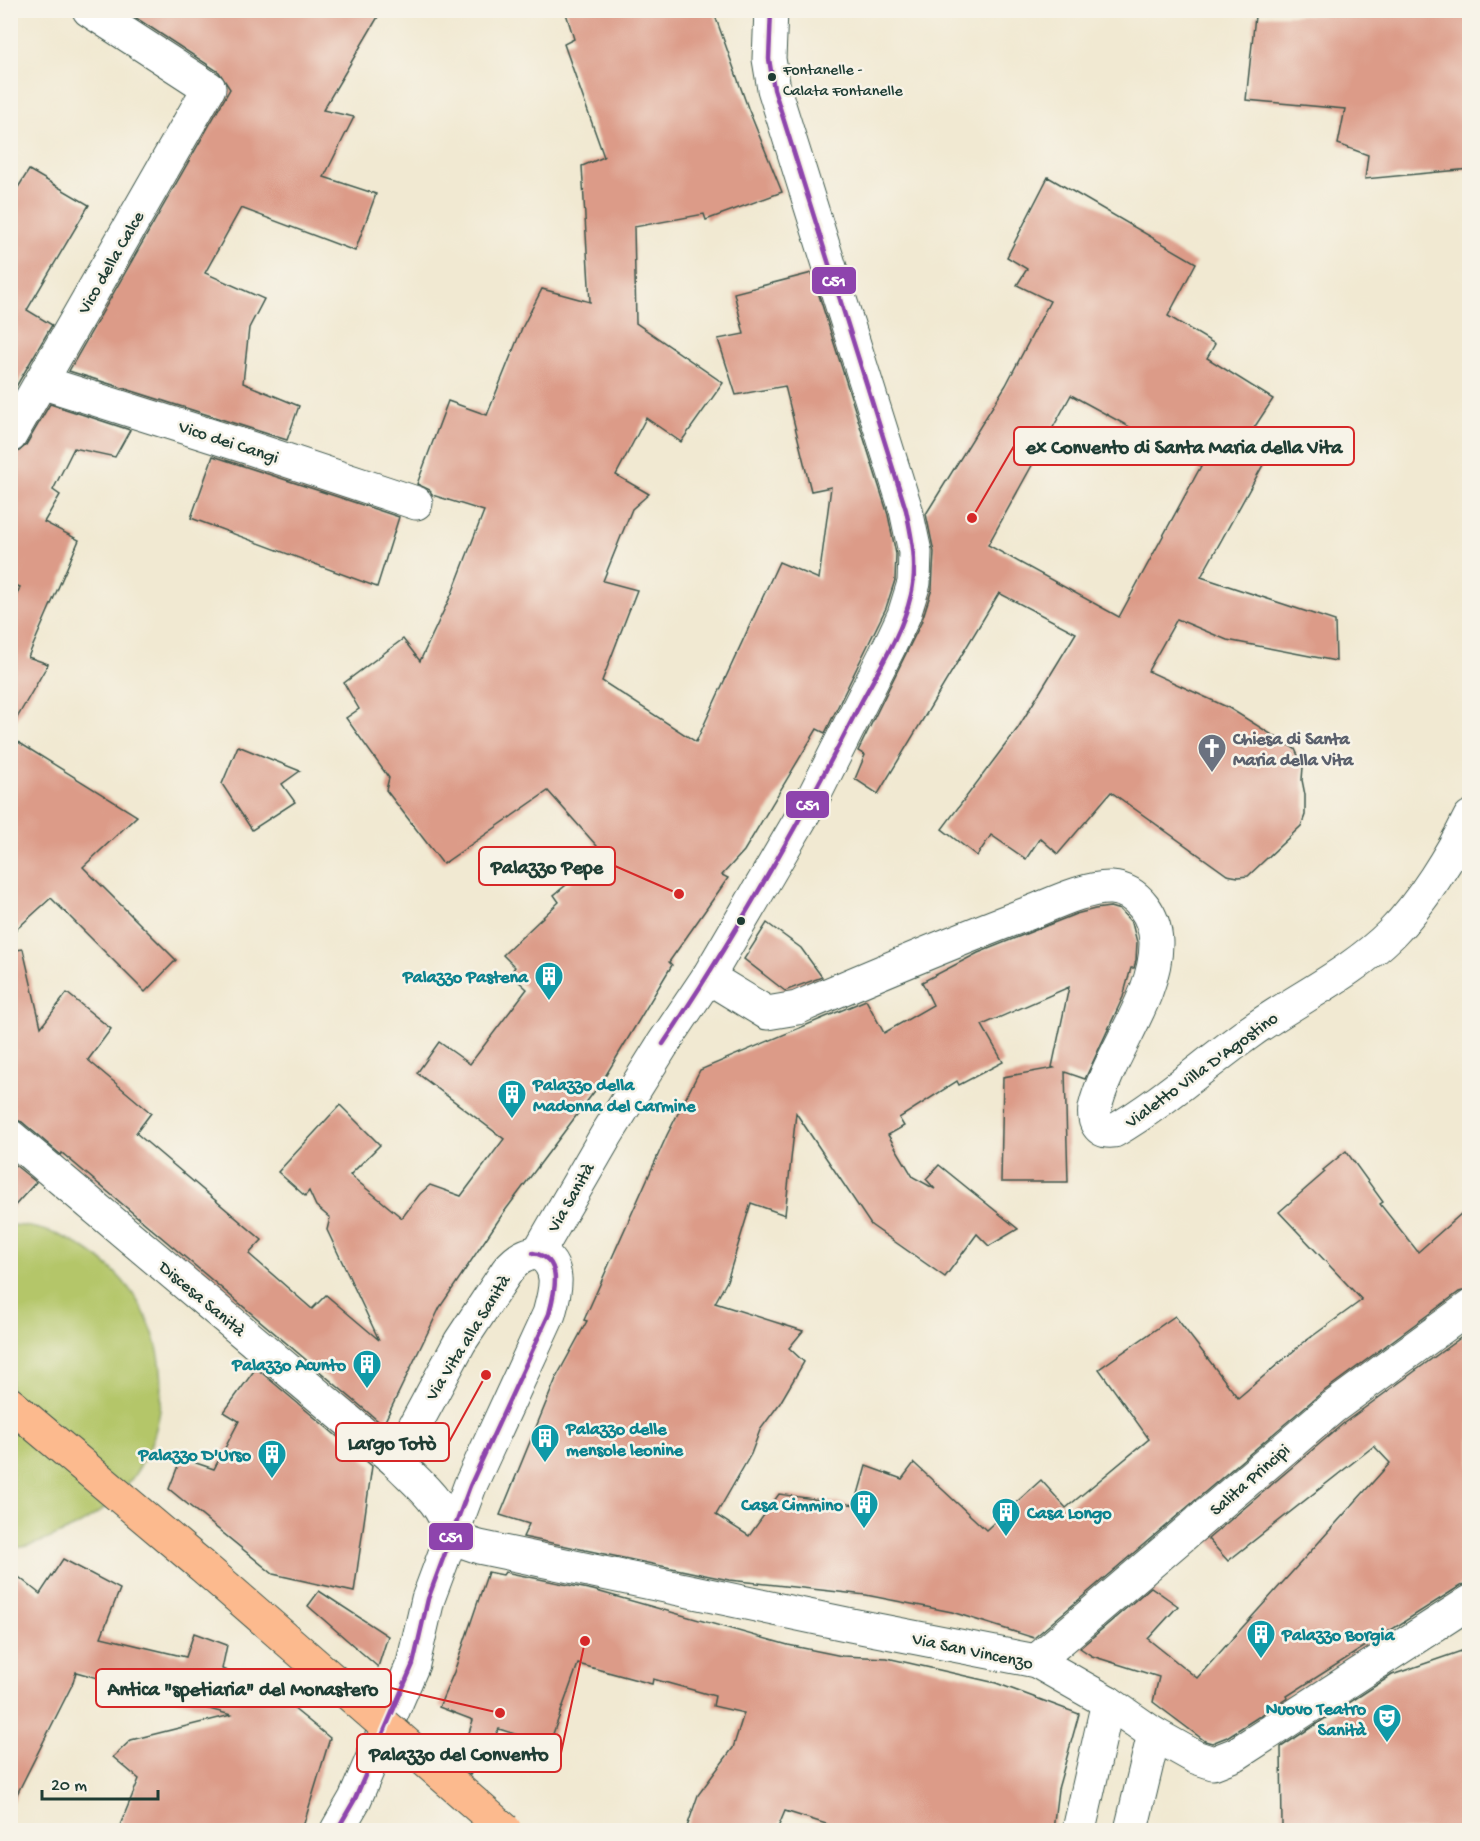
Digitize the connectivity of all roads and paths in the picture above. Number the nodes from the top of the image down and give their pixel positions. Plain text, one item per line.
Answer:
1 (89, 10) edge
2 (773, 16) edge
3 (41, 382) junction
4 (10, 436) edge
5 (416, 503) dead end
6 (1470, 817) edge
7 (708, 977) junction
8 (10, 1136) edge
9 (538, 1253) junction
10 (1470, 1307) edge
11 (10, 1404) edge
12 (396, 1461) junction
13 (470, 1486) junction
14 (426, 1492) junction
15 (450, 1537) junction
16 (1470, 1602) edge
17 (1036, 1661) junction
18 (1108, 1702) junction
19 (1154, 1734) junction
20 (337, 1830) edge
21 (505, 1830) edge
22 (1079, 1830) edge
23 (1131, 1830) edge

1 - 3 street, Vico della Calce
2 - 7 street
3 - 4 street, Vico della Calce
3 - 5 street, Vico dei Cangi
6 - 7 street, Vialetto Villa D'Agostino
7 - 9 street, Via Sanità
8 - 12 street, Discesa Sanità
9 - 12 street, Via Vita alla Sanità
9 - 13 street, Via Sanità
10 - 17 street, Salita Principi
11 - 21 main road, bridge
12 - 14 street
13 - 14 street
13 - 15 street
14 - 15 street
15 - 17 street, Via San Vincenzo
15 - 20 street
16 - 19 street, Via San Vincenzo
17 - 18 street, Via San Vincenzo
18 - 19 street, Via San Vincenzo
18 - 22 street
19 - 23 street

